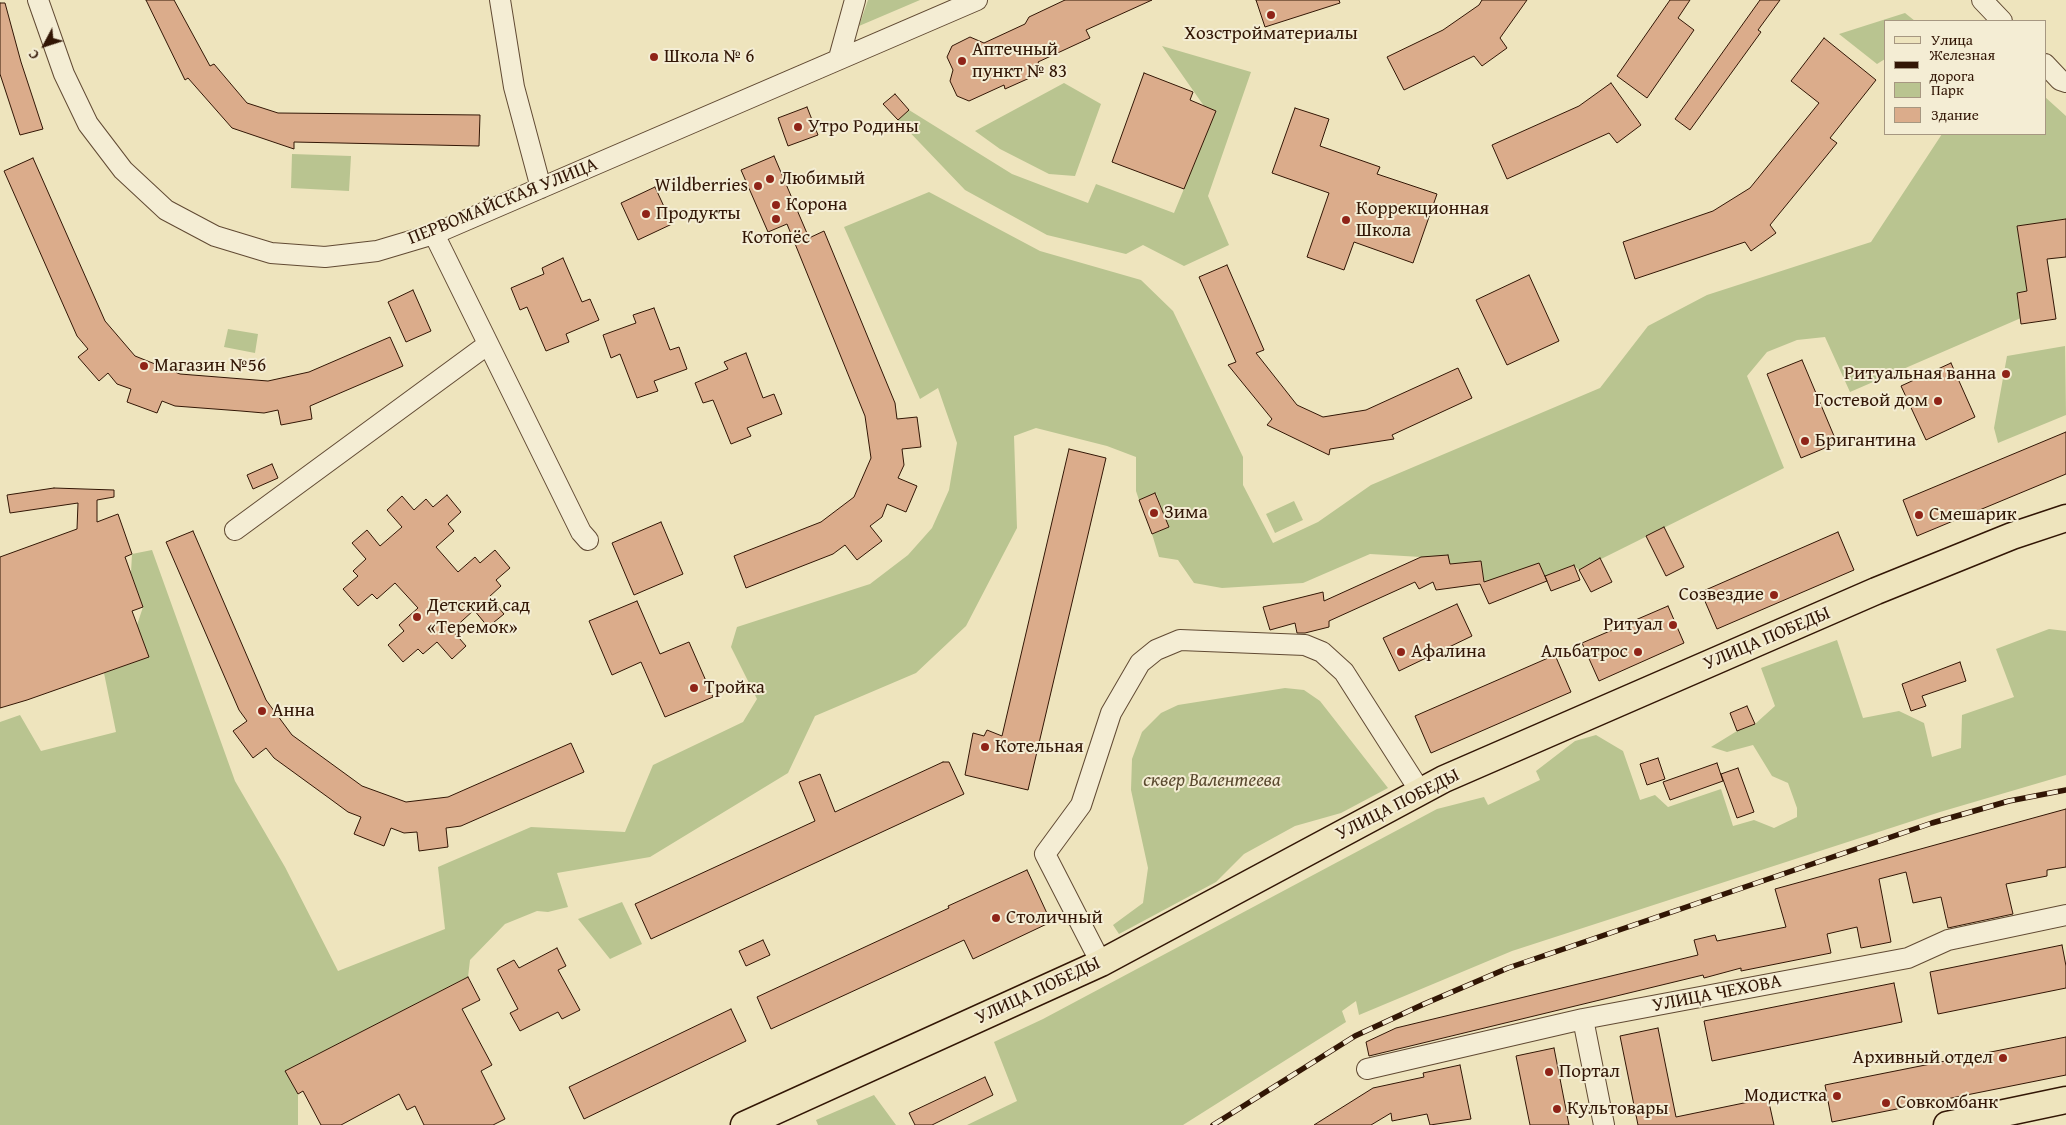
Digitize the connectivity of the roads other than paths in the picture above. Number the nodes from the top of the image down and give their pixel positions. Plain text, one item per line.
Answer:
1 (38, 0) edge
2 (500, 0) edge
3 (855, 0) edge
4 (977, 0) edge
5 (1982, 0) edge
6 (2001, 20) edge
7 (839, 58) junction
8 (2046, 65) edge
9 (2063, 81) edge
10 (541, 188) junction
11 (434, 234) junction
12 (487, 346) junction
13 (2066, 518) edge
14 (235, 530) dead end
15 (588, 540) dead end
16 (1420, 791) junction
17 (2066, 916) edge
18 (1101, 963) junction
19 (1583, 1019) junction
20 (1367, 1068) dead end
21 (2066, 1100) edge
22 (744, 1125) edge
23 (1604, 1125) edge
24 (1947, 1125) edge

1 - 11 street, ПЕРВОМАЙСКАЯ УЛИЦА
2 - 10 street
3 - 7 street
4 - 7 street, ПЕРВОМАЙСКАЯ УЛИЦА
5 - 6 street
7 - 10 street, ПЕРВОМАЙСКАЯ УЛИЦА
8 - 9 street
10 - 11 street, ПЕРВОМАЙСКАЯ УЛИЦА
11 - 12 street
12 - 14 street
12 - 15 street
13 - 16 main road, УЛИЦА ПОБЕДЫ
16 - 18 main road, УЛИЦА ПОБЕДЫ
16 - 18 street
17 - 19 street, УЛИЦА ЧЕХОВА
18 - 22 main road, УЛИЦА ПОБЕДЫ
19 - 20 street, УЛИЦА ЧЕХОВА
19 - 23 street
21 - 24 main road

